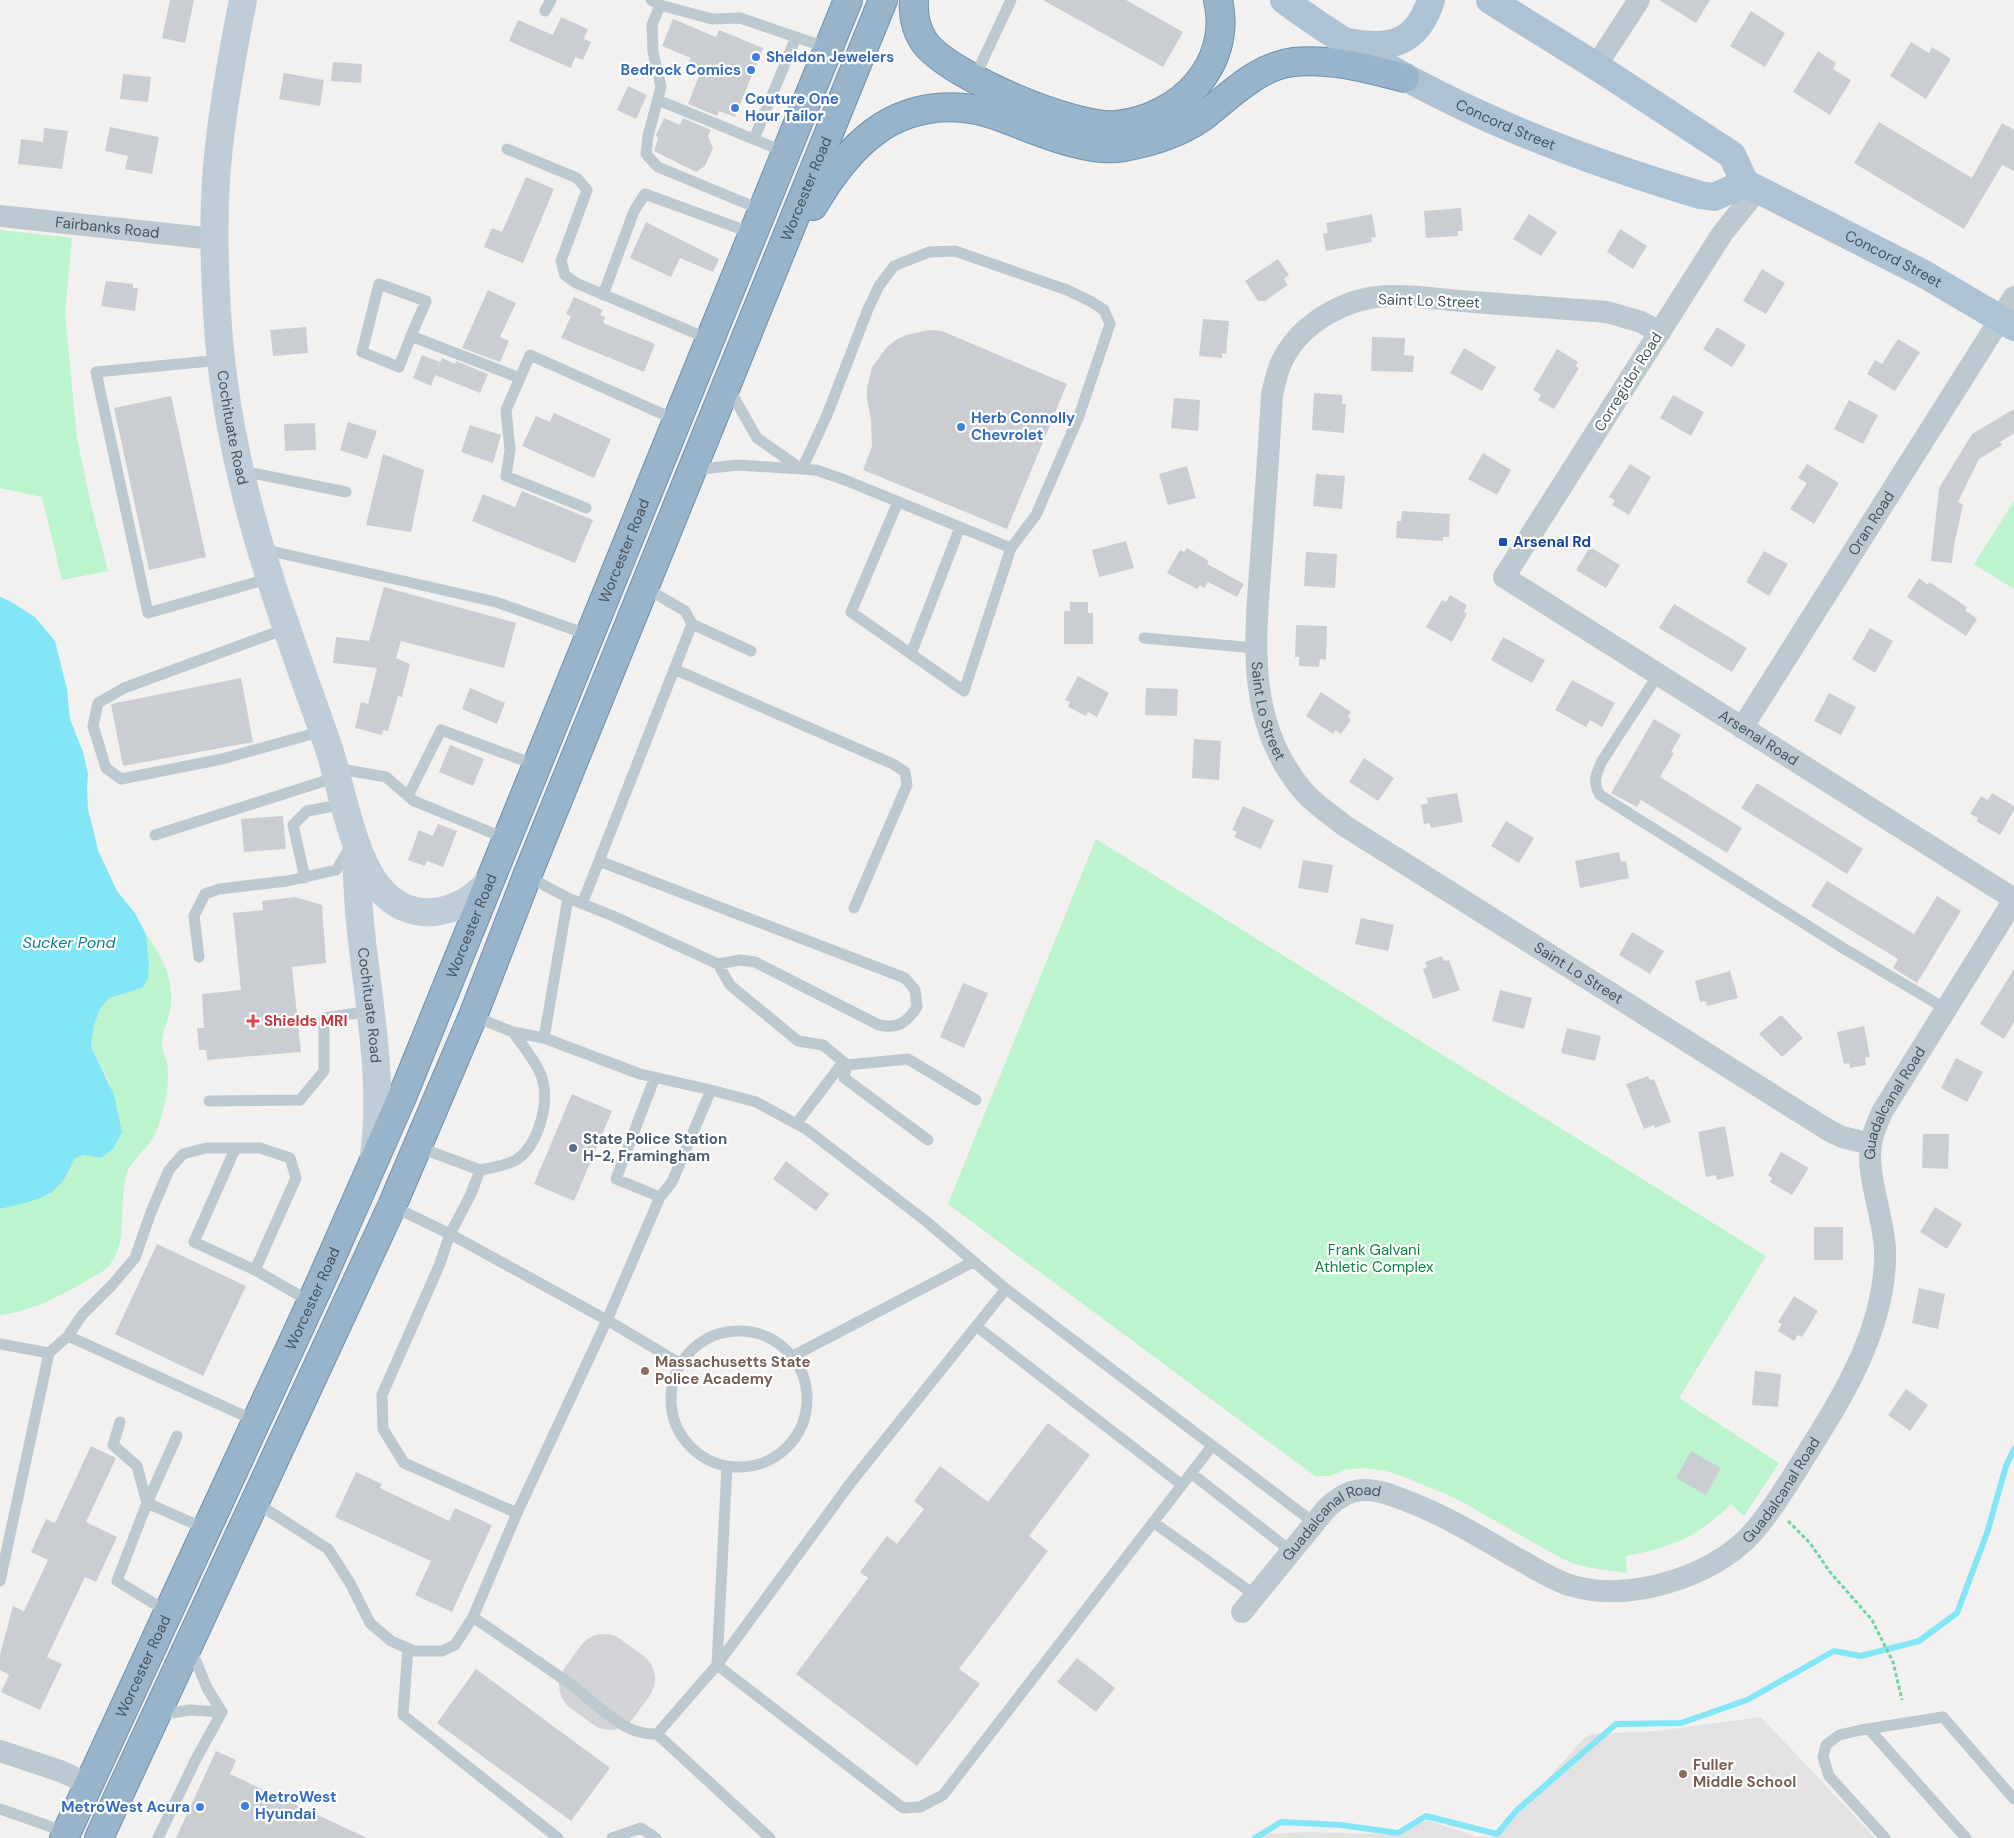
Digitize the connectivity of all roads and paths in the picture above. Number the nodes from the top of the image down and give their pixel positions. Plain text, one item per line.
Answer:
1 (243, 0) edge
2 (550, 0) edge
3 (848, 0) edge
4 (883, 0) edge
5 (914, 0) edge
6 (1012, 0) edge
7 (1218, 0) edge
8 (1284, 0) edge
9 (1431, 0) edge
10 (1490, 0) edge
11 (1638, 0) edge
12 (655, 3) edge
13 (545, 11) dead end
14 (796, 37) junction
15 (1342, 40) junction
16 (828, 48) junction
17 (1596, 66) junction
18 (1405, 78) junction
19 (974, 79) junction
20 (658, 100) junction
21 (754, 139) junction
22 (507, 150) dead end
23 (785, 152) junction
24 (1751, 186) junction
25 (0, 216) edge
26 (757, 222) junction
27 (214, 239) junction
28 (766, 288) junction
29 (603, 295) junction
30 (2010, 314) edge
31 (1660, 332) junction
32 (411, 336) junction
33 (709, 340) junction
34 (221, 360) junction
35 (520, 378) junction
36 (726, 385) junction
37 (676, 420) junction
38 (802, 469) junction
39 (692, 470) junction
40 (240, 471) junction
41 (346, 492) dead end
42 (898, 502) junction
43 (586, 508) dead end
44 (960, 527) junction
45 (1011, 548) junction
46 (261, 549) junction
47 (270, 578) junction
48 (1504, 578) joint
49 (644, 587) junction
50 (692, 624) junction
51 (288, 628) junction
52 (589, 635) junction
53 (1144, 638) dead end
54 (1255, 648) junction
55 (751, 651) dead end
56 (911, 654) junction
57 (674, 669) junction
58 (1658, 675) junction
59 (1742, 728) junction
60 (323, 730) junction
61 (536, 765) junction
62 (336, 772) junction
63 (408, 796) junction
64 (345, 804) junction
65 (155, 835) dead end
66 (506, 839) junction
67 (356, 841) junction
68 (599, 861) junction
69 (527, 876) junction
70 (305, 878) junction
71 (489, 882) junction
72 (568, 898) junction
73 (2014, 900) edge
74 (582, 904) junction
75 (854, 908) dead end
76 (199, 957) dead end
77 (718, 964) junction
78 (1946, 1009) junction
79 (370, 1011) junction
80 (473, 1016) junction
81 (513, 1032) junction
82 (544, 1038) junction
83 (845, 1064) junction
84 (655, 1077) junction
85 (711, 1090) junction
86 (976, 1100) dead end
87 (209, 1101) dead end
88 (796, 1124) junction
89 (928, 1140) dead end
90 (1871, 1144) junction
91 (418, 1148) junction
92 (235, 1149) junction
93 (372, 1168) junction
94 (480, 1170) junction
95 (660, 1197) junction
96 (392, 1206) junction
97 (450, 1234) junction
98 (973, 1262) junction
99 (255, 1270) junction
100 (1006, 1289) junction
101 (311, 1302) junction
102 (607, 1320) junction
103 (976, 1326) junction
104 (68, 1336) junction
105 (0, 1344) edge
106 (49, 1353) junction
107 (792, 1356) junction
108 (681, 1364) junction
109 (256, 1421) junction
110 (120, 1422) dead end
111 (177, 1436) dead end
112 (1212, 1446) junction
113 (728, 1466) junction
114 (1191, 1474) junction
115 (1182, 1484) junction
116 (254, 1502) junction
117 (147, 1503) junction
118 (1773, 1507) junction
119 (518, 1514) junction
120 (1153, 1522) junction
121 (1313, 1522) junction
122 (206, 1529) junction
123 (1290, 1550) junction
124 (0, 1581) edge
125 (1248, 1604) joint
126 (168, 1613) junction
127 (473, 1618) junction
128 (189, 1644) junction
129 (408, 1648) junction
130 (717, 1665) junction
131 (1902, 1700) dead end
132 (222, 1712) junction
133 (156, 1716) junction
134 (1869, 1729) junction
135 (657, 1734) junction
136 (0, 1751) edge
137 (89, 1784) junction
138 (2014, 1799) edge
139 (0, 1809) edge
140 (65, 1836) edge
141 (99, 1838) edge
142 (158, 1838) edge
143 (558, 1838) edge
144 (612, 1838) edge
145 (656, 1838) edge
146 (770, 1838) edge
147 (1885, 1838) edge
148 (1966, 1838) edge

1 - 27 main road, Cochituate Road
2 - 13 lane
3 - 16 highway, Worcester Road
4 - 28 highway, Worcester Road
5 - 19 highway
6 - 19 lane
7 - 19 highway
8 - 15 main road, Concord Street
9 - 15 main road
10 - 17 main road
11 - 17 street
12 - 14 lane
12 - 20 lane
14 - 16 lane
14 - 21 lane
15 - 18 main road, Concord Street
16 - 23 highway, Worcester Road
17 - 24 main road
18 - 24 main road, Concord Street
18 - 28 highway
20 - 21 lane
20 - 26 lane
21 - 23 lane
22 - 29 lane
23 - 26 highway, Worcester Road
24 - 30 main road, Concord Street
24 - 31 street, Corregidor Road
25 - 27 street, Fairbanks Road
26 - 29 lane
26 - 33 highway, Worcester Road
27 - 34 main road, Cochituate Road
28 - 36 highway, Worcester Road
29 - 33 lane
30 - 59 street, Oran Road
31 - 48 street, Corregidor Road
31 - 54 street, Saint Lo Street
32 - 32 lane
32 - 35 lane
33 - 37 highway, Worcester Road
34 - 40 main road, Cochituate Road
34 - 47 lane
35 - 37 lane
35 - 43 lane
36 - 38 lane
36 - 39 highway, Worcester Road
37 - 52 highway, Worcester Road
38 - 39 lane
38 - 42 lane
38 - 45 lane
39 - 49 highway, Worcester Road
40 - 41 lane
40 - 46 main road, Cochituate Road
42 - 44 lane
42 - 56 lane
44 - 45 lane
44 - 56 lane
45 - 56 lane
46 - 47 main road, Cochituate Road
46 - 52 lane
47 - 51 main road, Cochituate Road
48 - 58 street, Arsenal Road
49 - 50 lane
49 - 69 highway, Worcester Road
50 - 55 lane
50 - 57 lane
51 - 60 main road, Cochituate Road
51 - 60 lane
52 - 61 highway, Worcester Road
53 - 54 lane
54 - 90 street, Saint Lo Street
57 - 68 lane
57 - 75 lane
58 - 59 street, Arsenal Road
58 - 78 lane
59 - 73 street, Arsenal Road
60 - 62 main road, Cochituate Road
61 - 63 lane
61 - 66 highway, Worcester Road
62 - 63 lane
62 - 64 main road, Cochituate Road
62 - 65 lane
63 - 66 lane
64 - 67 main road, Cochituate Road
64 - 70 lane
66 - 71 highway, Worcester Road
67 - 70 lane
67 - 71 main road, Cochituate Road
67 - 79 main road, Cochituate Road
68 - 74 lane
68 - 77 lane
69 - 72 lane
69 - 80 highway, Worcester Road
70 - 76 lane
71 - 93 highway, Worcester Road
72 - 74 lane
72 - 82 lane
73 - 78 street, Guadalcanal Road
74 - 77 lane
77 - 83 lane
78 - 90 street, Guadalcanal Road
79 - 87 lane
79 - 93 main road, Cochituate Road
80 - 81 lane
80 - 91 highway, Worcester Road
81 - 82 lane
81 - 94 lane
82 - 84 lane
83 - 86 lane
83 - 88 lane
83 - 89 lane
84 - 85 lane
84 - 95 lane
85 - 88 lane
85 - 95 lane
88 - 98 lane
90 - 118 street, Guadalcanal Road
91 - 94 lane
91 - 96 highway, Worcester Road
92 - 99 lane
92 - 99 lane
92 - 104 lane
93 - 101 highway, Worcester Road
94 - 97 lane
95 - 102 lane
96 - 97 lane
96 - 116 highway, Worcester Road
97 - 102 lane
97 - 119 lane
98 - 100 lane
98 - 107 lane
99 - 101 lane
100 - 103 lane
100 - 112 lane
101 - 109 highway, Worcester Road
102 - 108 lane
102 - 119 lane
103 - 115 lane
103 - 130 lane
104 - 106 lane
104 - 109 lane
105 - 106 lane
106 - 124 lane
107 - 108 lane
107 - 113 lane
108 - 113 lane
109 - 122 highway, Worcester Road
110 - 117 lane
111 - 117 lane
112 - 114 lane
112 - 121 lane
113 - 130 lane
114 - 115 lane
114 - 123 lane
115 - 120 lane
116 - 128 highway, Worcester Road
116 - 129 lane
117 - 122 lane
117 - 126 lane
118 - 121 street, Guadalcanal Road
118 - 131 path
119 - 127 lane
120 - 125 lane
120 - 130 lane
121 - 123 street, Guadalcanal Road
122 - 126 highway, Worcester Road
123 - 125 street, Guadalcanal Road
126 - 137 highway, Worcester Road
127 - 129 lane
127 - 135 lane
128 - 132 lane
128 - 133 highway, Worcester Road
129 - 143 lane
130 - 135 lane
132 - 133 lane
132 - 142 lane
133 - 141 highway, Worcester Road
134 - 138 lane
134 - 147 lane
134 - 148 lane
135 - 146 lane
136 - 137 street
137 - 140 highway, Worcester Road
139 - 140 lane
144 - 145 lane

